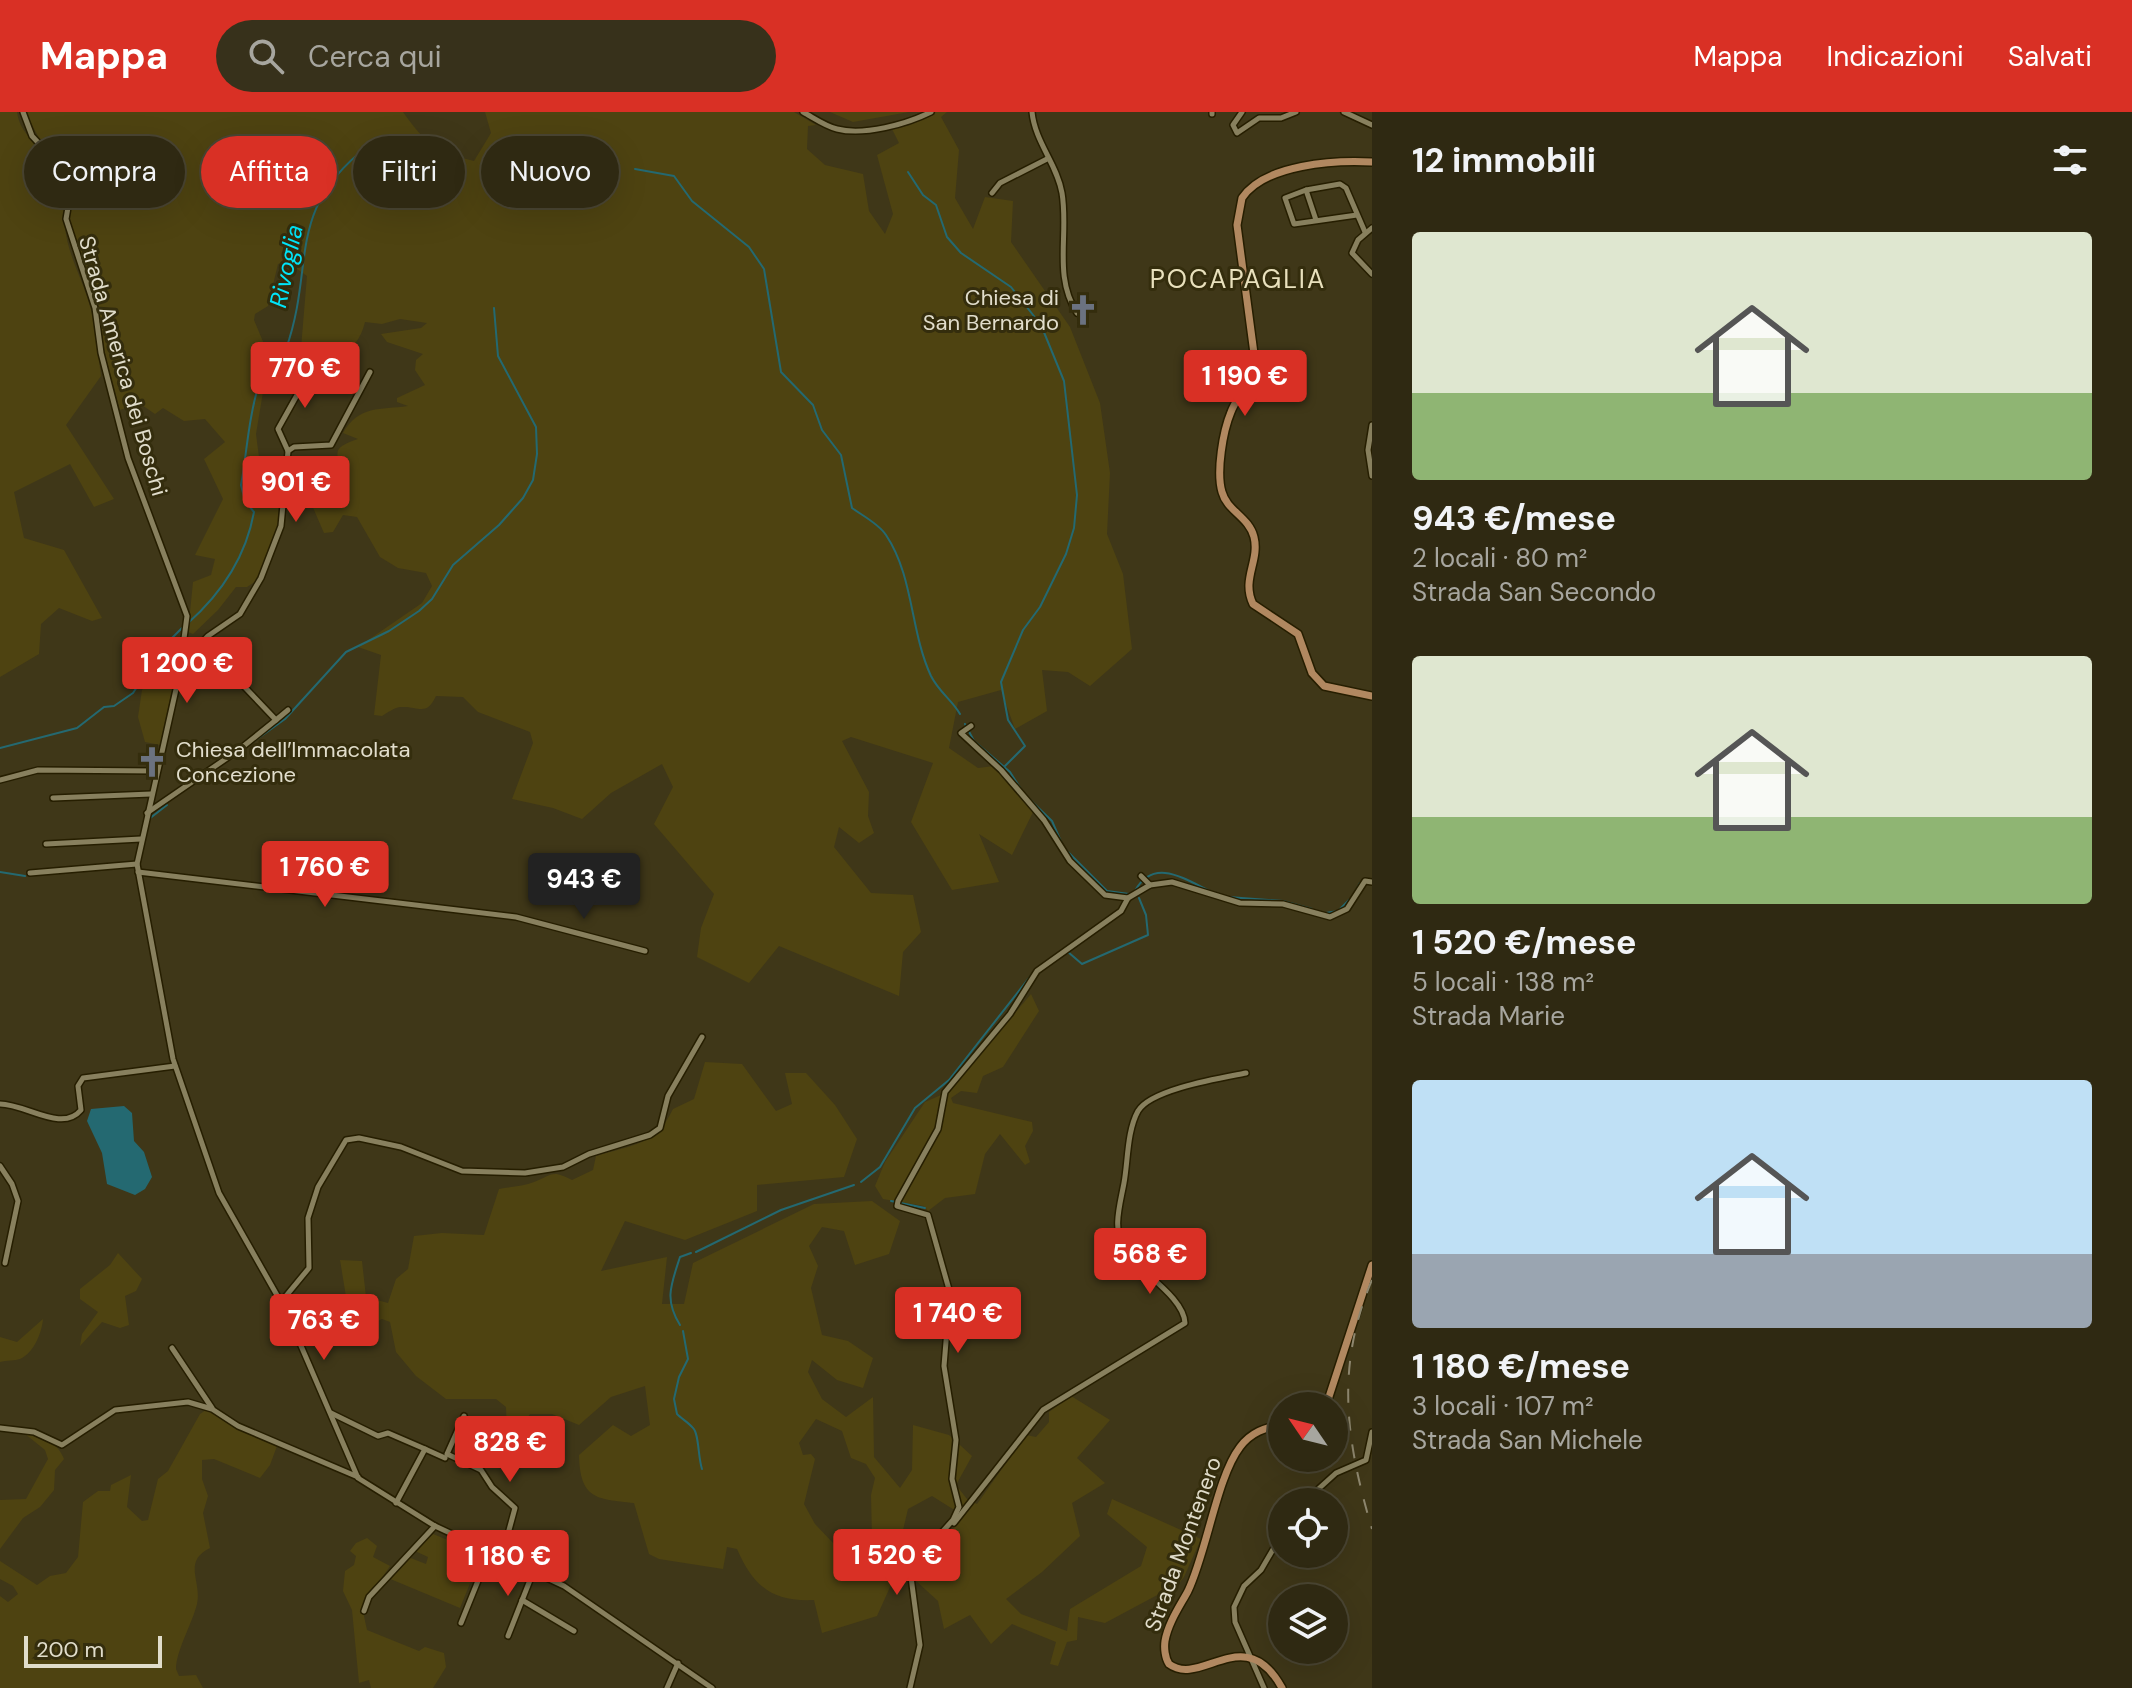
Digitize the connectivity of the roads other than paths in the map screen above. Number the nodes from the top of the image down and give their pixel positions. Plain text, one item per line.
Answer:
1 (23, 112) edge
2 (803, 112) edge
3 (931, 112) edge
4 (1032, 112) edge
5 (1242, 112) edge
6 (1296, 112) edge
7 (1344, 112) edge
8 (1372, 125) edge
9 (1047, 159) junction
10 (1372, 162) edge
11 (1306, 190) junction
12 (992, 193) dead end
13 (1357, 215) junction
14 (1316, 220) junction
15 (1372, 228) edge
16 (1365, 232) junction
17 (1372, 274) edge
18 (1077, 313) dead end
19 (311, 370) dead end
20 (370, 372) dead end
21 (1372, 425) edge
22 (288, 451) junction
23 (1372, 476) edge
24 (181, 665) junction
25 (1372, 696) edge
26 (288, 710) dead end
27 (276, 720) junction
28 (971, 726) dead end
29 (157, 771) junction
30 (0, 780) edge
31 (151, 794) junction
32 (53, 798) dead end
33 (147, 813) junction
34 (141, 839) junction
35 (46, 844) dead end
36 (137, 864) junction
37 (138, 872) junction
38 (30, 873) dead end
39 (1372, 882) edge
40 (1128, 898) junction
41 (645, 951) dead end
42 (702, 1037) dead end
43 (175, 1066) junction
44 (1246, 1073) dead end
45 (0, 1104) edge
46 (0, 1166) edge
47 (5, 1263) dead end
48 (1372, 1265) edge
49 (281, 1302) junction
50 (172, 1348) dead end
51 (1331, 1392) edge
52 (212, 1409) junction
53 (330, 1413) junction
54 (464, 1416) dead end
55 (0, 1428) edge
56 (1268, 1428) edge
57 (1372, 1432) edge
58 (425, 1449) junction
59 (445, 1458) dead end
60 (358, 1478) junction
61 (1319, 1488) edge
62 (396, 1503) junction
63 (435, 1526) junction
64 (941, 1533) junction
65 (490, 1551) junction
66 (502, 1556) junction
67 (1268, 1558) edge
68 (534, 1570) junction
69 (522, 1600) junction
70 (364, 1611) dead end
71 (461, 1623) dead end
72 (574, 1631) dead end
73 (508, 1636) dead end
74 (1253, 1661) junction
75 (678, 1663) junction
76 (1221, 1672) dead end
77 (1194, 1680) dead end
78 (667, 1688) edge
79 (712, 1688) edge
80 (910, 1688) edge
81 (1264, 1688) edge
82 (1282, 1688) edge

1 - 24 street, Strada America dei Boschi
2 - 3 street
4 - 9 street
5 - 6 street
7 - 8 street
9 - 12 street
9 - 18 street
10 - 25 main road
11 - 13 street
11 - 14 street
11 - 14 street
13 - 14 street
13 - 16 street
15 - 16 street
16 - 17 street
19 - 22 street
20 - 22 street
21 - 23 street
22 - 24 street
24 - 27 street
24 - 29 street, Strada America dei Boschi
26 - 27 street
27 - 33 street
28 - 40 street
29 - 30 street
29 - 31 street, Strada America dei Boschi
31 - 32 street
31 - 33 street, Strada America dei Boschi
33 - 34 street, Strada America dei Boschi
34 - 35 street
34 - 36 street, Strada America dei Boschi
36 - 37 street, Strada America dei Boschi
36 - 38 street
37 - 41 street
37 - 43 street, Strada America dei Boschi
39 - 40 street
40 - 64 street
42 - 49 street
43 - 45 street
43 - 49 street, Strada America dei Boschi
44 - 64 street
46 - 47 street
48 - 51 main road
49 - 53 street, Strada America dei Boschi
50 - 52 street
52 - 55 street
52 - 60 street
53 - 58 street
53 - 60 street, Strada America dei Boschi
54 - 66 street
56 - 77 main road, Strada Montenero
57 - 61 street
58 - 59 street
58 - 62 street
60 - 62 street
62 - 63 street
63 - 65 street
63 - 70 street
64 - 80 street
65 - 66 street
65 - 71 street
66 - 68 street
67 - 74 street
68 - 69 street
68 - 75 street
69 - 72 street
69 - 73 street
74 - 76 main road
74 - 81 street
74 - 82 main road
75 - 78 street
75 - 79 street

